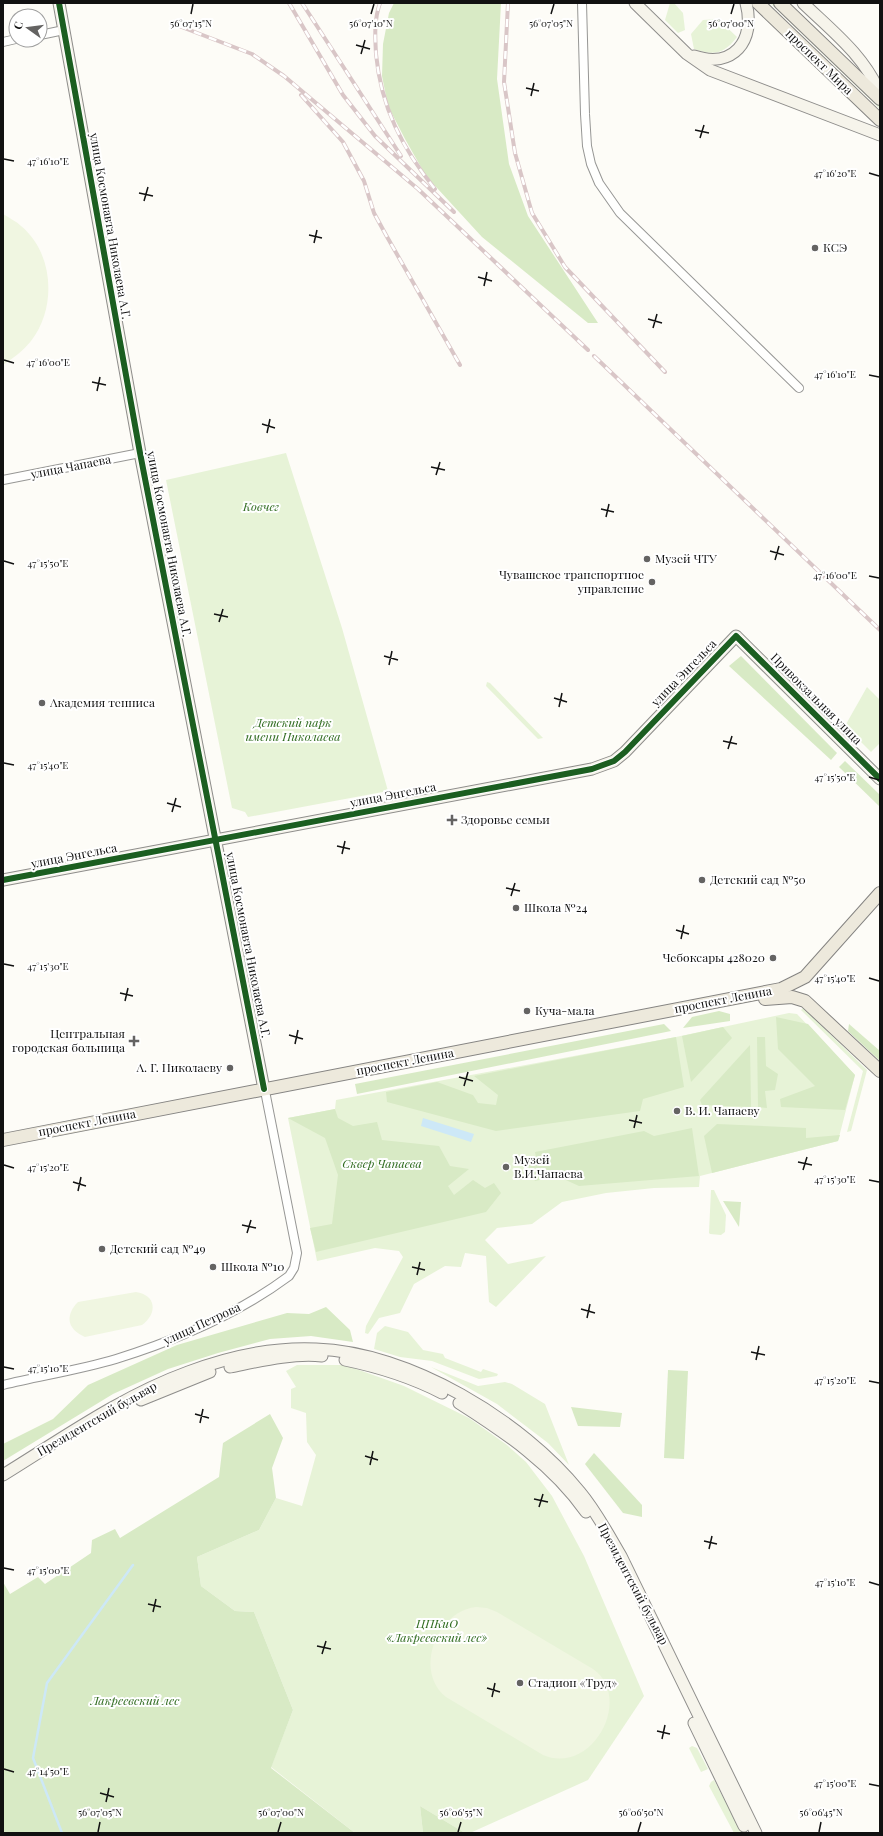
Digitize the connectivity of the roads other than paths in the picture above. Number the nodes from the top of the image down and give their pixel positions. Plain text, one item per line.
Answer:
1 (59, 3) edge
2 (582, 3) edge
3 (635, 3) edge
4 (746, 3) edge
5 (758, 3) edge
6 (780, 3) edge
7 (803, 3) edge
8 (64, 30) junction
9 (48, 33) edge
10 (688, 54) junction
11 (880, 94) edge
12 (880, 99) edge
13 (880, 120) edge
14 (880, 135) edge
15 (799, 388) dead end
16 (140, 453) junction
17 (3, 480) edge
18 (736, 636) joint
19 (880, 779) edge
20 (216, 840) junction
21 (3, 880) edge
22 (880, 893) edge
23 (805, 977) junction
24 (805, 1001) junction
25 (880, 1071) edge
26 (265, 1092) junction
27 (3, 1140) edge
28 (3, 1147) edge
29 (280, 1171) joint
30 (3, 1385) edge
31 (3, 1475) edge
32 (3, 1483) edge
33 (672, 1667) junction
34 (747, 1833) edge
35 (756, 1833) edge

1 - 8 street, улица Космонавта Николаева А.Г.
2 - 15 street
3 - 10 street
4 - 10 street
5 - 13 main road, проспект Мира
6 - 12 main road, проспект Мира
7 - 11 street
8 - 9 street
8 - 16 street, улица Космонавта Николаева А.Г.
10 - 14 street
16 - 17 street, улица Чапаева
16 - 20 street, улица Космонавта Николаева А.Г.
18 - 19 street, Привокзальная улица
18 - 20 street, улица Энгельса
20 - 21 street, улица Энгельса
20 - 26 street, улица Космонавта Николаева А.Г.
22 - 23 main road, проспект Ленина
23 - 24 main road
23 - 26 main road, проспект Ленина
24 - 25 main road
24 - 26 main road, проспект Ленина
26 - 27 main road, проспект Ленина
26 - 28 main road, проспект Ленина
26 - 29 street, улица Космонавта Николаева А.Г.
29 - 30 street, улица Петрова
31 - 33 street, Президентский бульвар
32 - 33 street, Президентский бульвар
33 - 34 street, Президентский бульвар
33 - 35 street, Президентский бульвар

